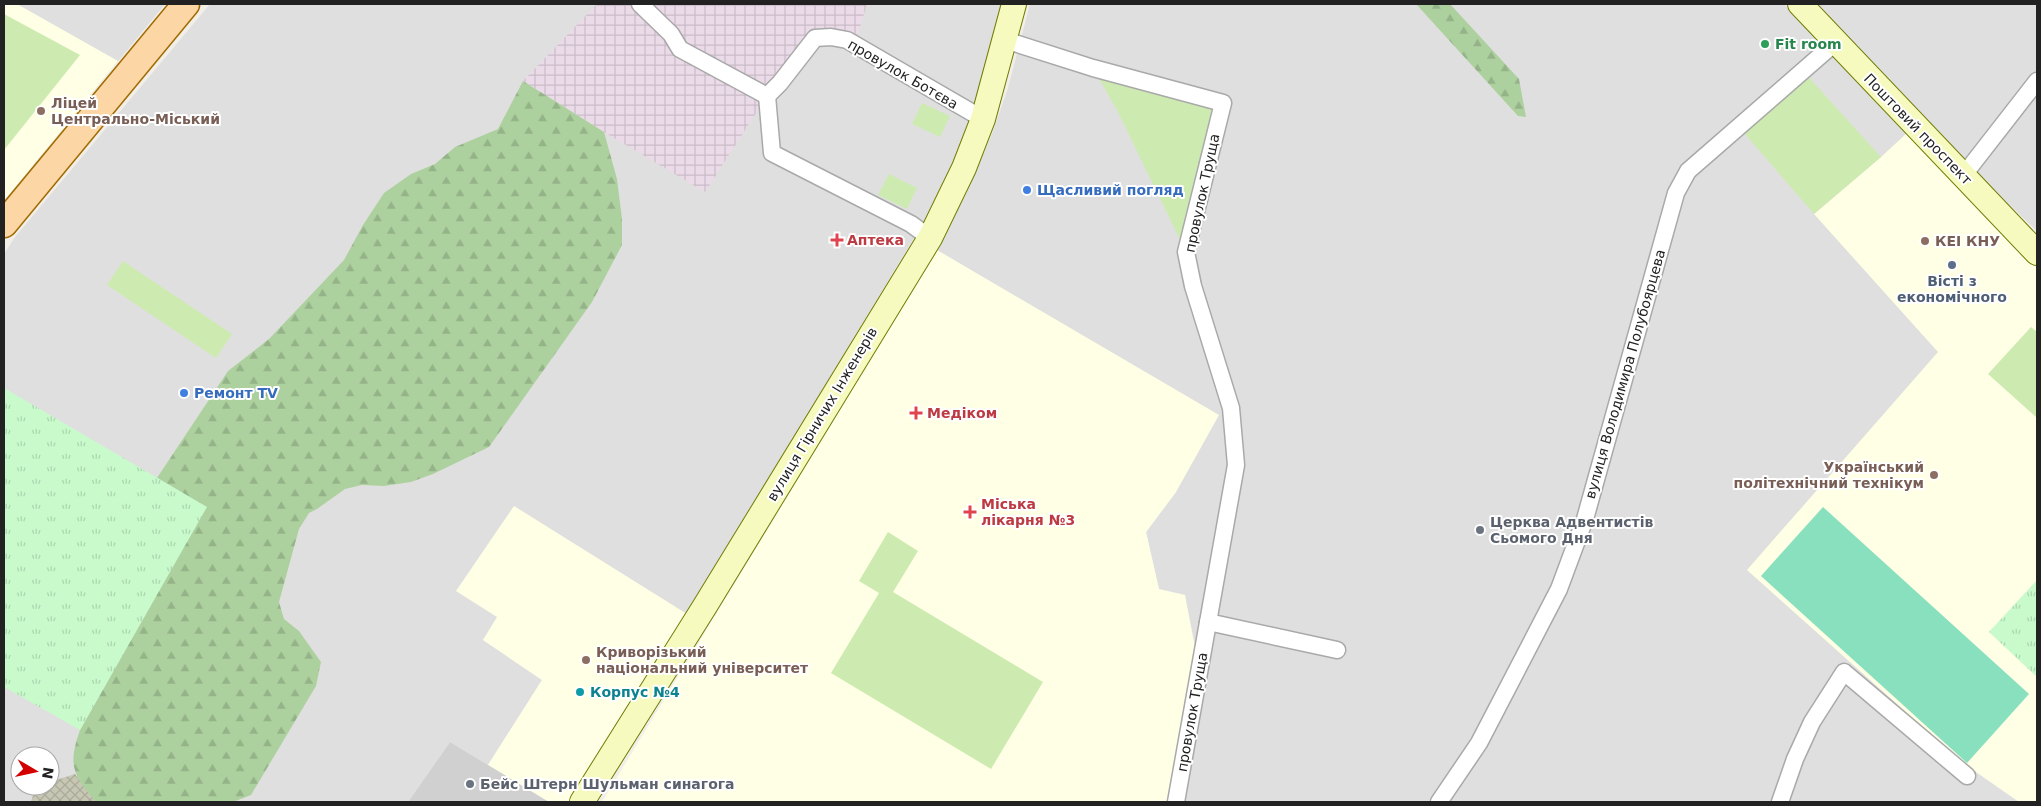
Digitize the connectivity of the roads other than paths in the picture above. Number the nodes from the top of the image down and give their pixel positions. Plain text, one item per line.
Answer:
1 (186, 4) edge
2 (640, 4) edge
3 (1014, 4) edge
4 (1800, 4) edge
5 (1005, 40) junction
6 (1836, 42) junction
7 (2037, 81) edge
8 (767, 96) junction
9 (983, 119) junction
10 (1963, 176) junction
11 (4, 224) edge
12 (930, 238) junction
13 (2037, 253) edge
14 (1208, 622) junction
15 (1336, 650) dead end
16 (1967, 776) dead end
17 (582, 802) edge
18 (1176, 802) edge
19 (1439, 802) edge
20 (1780, 802) edge

1 - 11 main road
2 - 8 street
3 - 5 street, вулиця Гірничих Інженерів
4 - 6 street, Поштовий проспект
5 - 9 street, вулиця Гірничих Інженерів
5 - 14 street, провулок Труща
6 - 10 street, Поштовий проспект
6 - 19 street, вулиця Володимира Полубоярцева
7 - 10 street
8 - 9 street, провулок Ботєва
8 - 12 street
9 - 12 street, вулиця Гірничих Інженерів
10 - 13 street, Поштовий проспект
12 - 17 street, вулиця Гірничих Інженерів
14 - 15 street
14 - 18 street, провулок Труща
16 - 20 street

